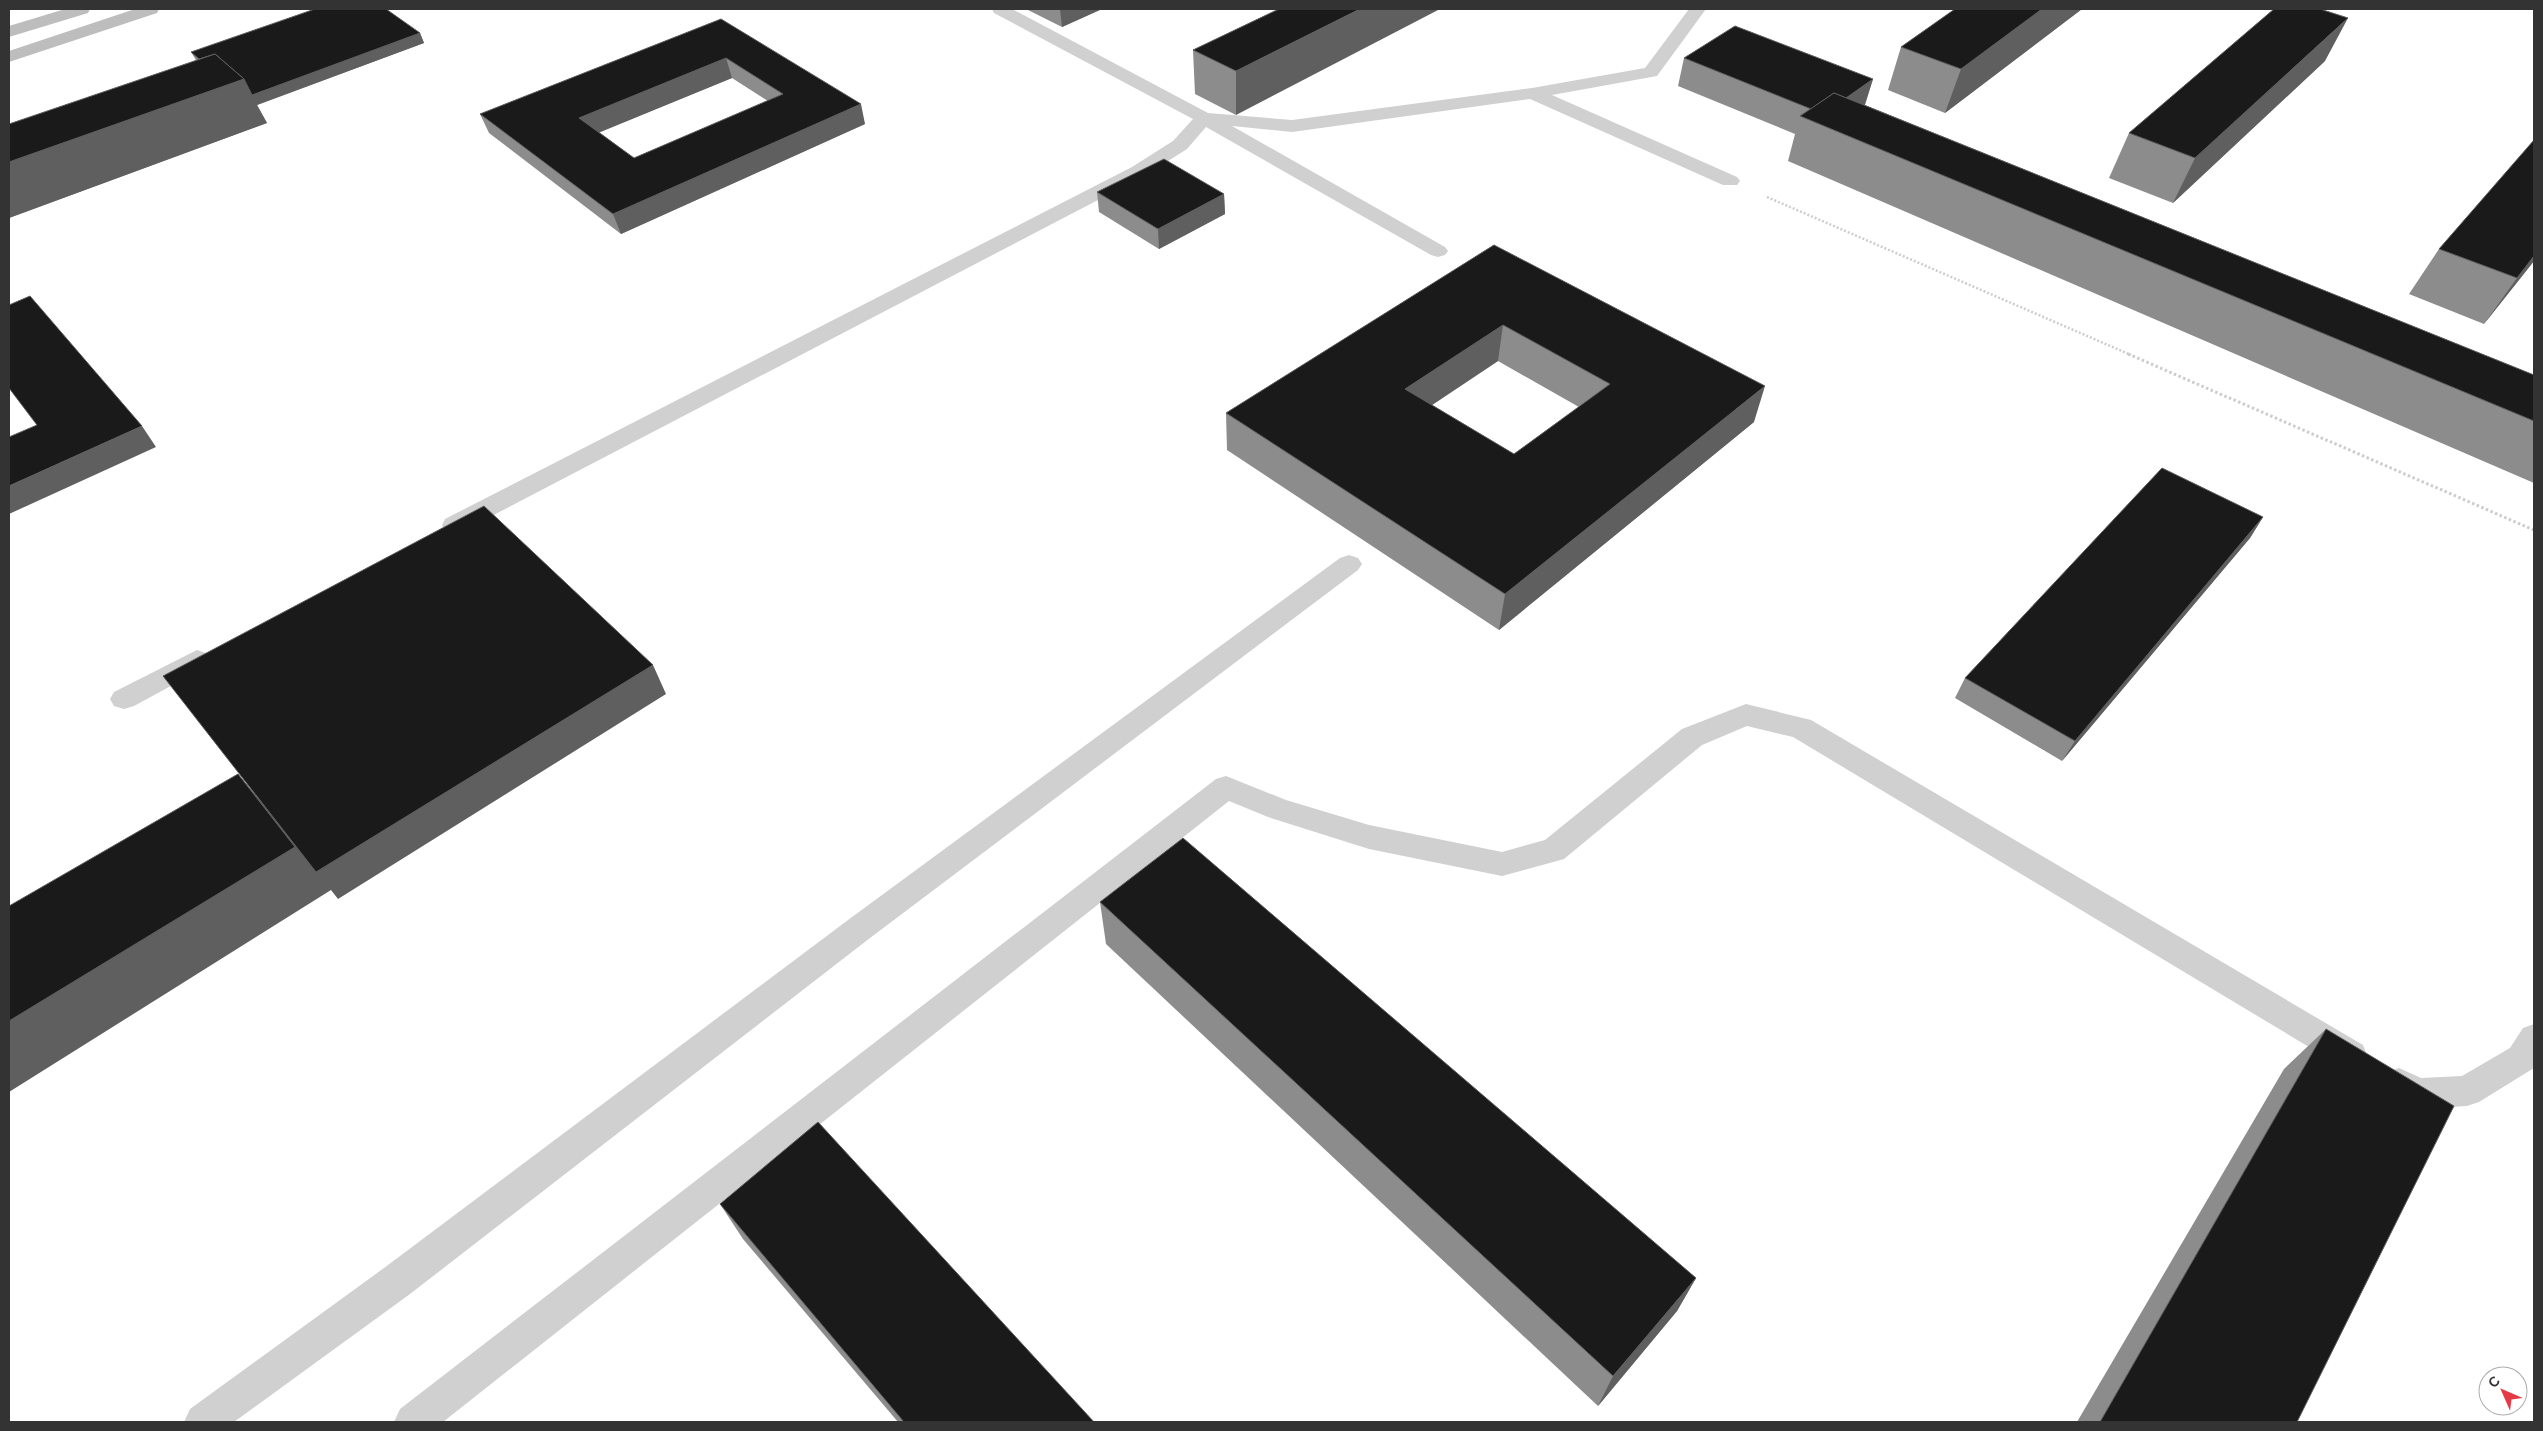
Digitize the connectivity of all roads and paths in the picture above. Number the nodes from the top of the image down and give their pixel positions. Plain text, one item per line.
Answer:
1 (82, 9) edge
2 (151, 9) edge
3 (1000, 9) edge
4 (1698, 9) edge
5 (9, 32) edge
6 (9, 57) edge
7 (1532, 93) junction
8 (1204, 118) junction
9 (1730, 181) joint
10 (1438, 252) dead end
11 (2534, 530) edge
12 (439, 533) edge
13 (1349, 564) dead end
14 (220, 648) edge
15 (124, 698) dead end
16 (2534, 1038) edge
17 (203, 1422) edge
18 (413, 1422) edge

1 - 5 main road
2 - 6 main road
3 - 8 lane
4 - 7 lane
7 - 8 lane
7 - 9 lane
8 - 10 lane
8 - 12 lane
9 - 11 path
13 - 17 lane
14 - 15 lane
16 - 18 lane

